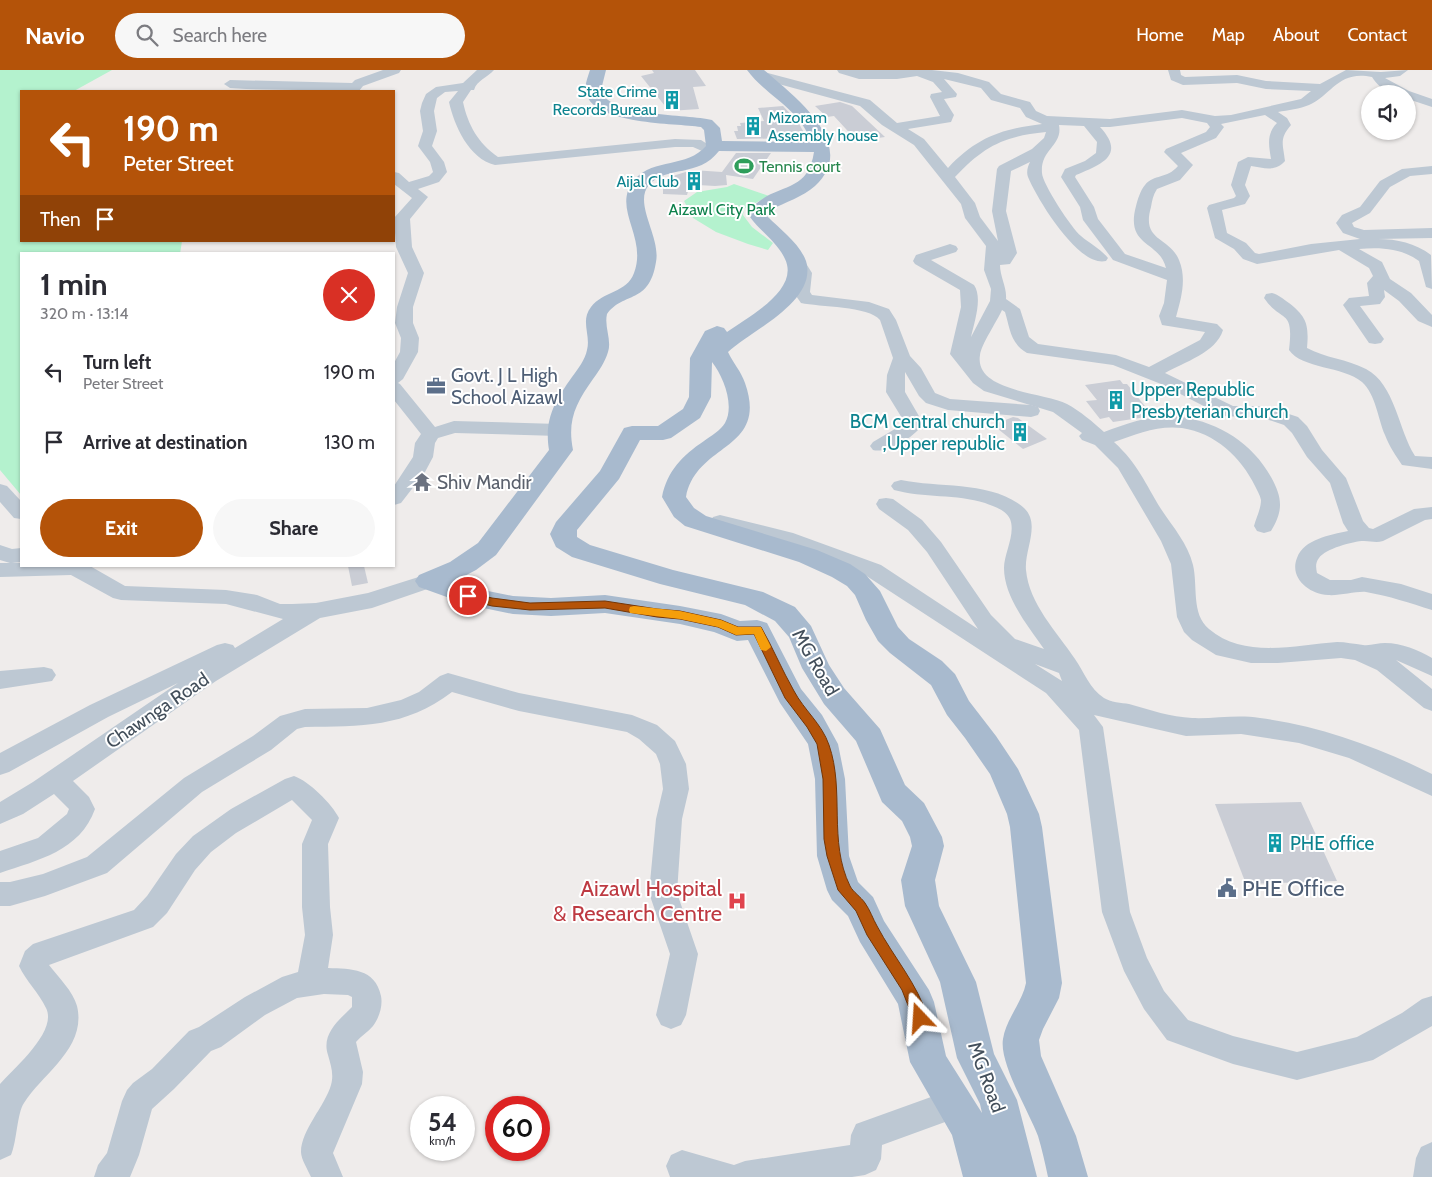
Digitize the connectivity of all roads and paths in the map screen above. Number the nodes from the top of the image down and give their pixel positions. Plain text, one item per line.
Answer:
1 (395, 70) edge
2 (488, 70) edge
3 (598, 70) edge
4 (843, 70) edge
5 (969, 70) edge
6 (1174, 70) edge
7 (1402, 70) edge
8 (758, 72) edge
9 (918, 72) junction
10 (978, 82) junction
11 (1381, 84) edge
12 (469, 87) junction
13 (228, 88) edge
14 (1322, 88) junction
15 (271, 89) edge
16 (354, 89) edge
17 (1416, 98) edge
18 (1432, 103) edge
19 (1267, 111) junction
20 (1211, 119) junction
21 (1089, 123) junction
22 (1051, 124) junction
23 (895, 127) junction
24 (822, 147) junction
25 (713, 148) junction
26 (1038, 152) junction
27 (1432, 170) edge
28 (395, 177) edge
29 (947, 177) junction
30 (406, 188) junction
31 (1100, 233) junction
32 (1432, 233) edge
33 (1074, 238) junction
34 (1343, 246) junction
35 (950, 248) dead end
36 (400, 254) edge
37 (1100, 258) dead end
38 (796, 260) junction
39 (993, 273) junction
40 (1174, 277) junction
41 (1380, 278) junction
42 (1432, 284) edge
43 (1432, 291) edge
44 (1272, 298) dead end
45 (1432, 300) edge
46 (998, 301) junction
47 (1432, 322) edge
48 (1375, 339) dead end
49 (902, 358) junction
50 (974, 373) junction
51 (1151, 373) junction
52 (395, 377) edge
53 (395, 389) edge
54 (558, 430) junction
55 (431, 434) junction
56 (1100, 440) junction
57 (880, 446) dead end
58 (1432, 463) edge
59 (901, 486) dead end
60 (0, 490) edge
61 (395, 498) edge
62 (886, 504) dead end
63 (682, 511) junction
64 (20, 513) edge
65 (1432, 513) edge
66 (1264, 526) dead end
67 (1363, 534) junction
68 (0, 552) edge
69 (14, 565) edge
70 (55, 567) edge
71 (0, 578) edge
72 (428, 581) junction
73 (1432, 602) edge
74 (316, 611) junction
75 (292, 612) junction
76 (1363, 654) junction
77 (1068, 667) junction
78 (1432, 668) edge
79 (44, 675) dead end
80 (0, 680) edge
81 (1432, 702) edge
82 (1068, 703) junction
83 (1095, 704) junction
84 (0, 765) edge
85 (56, 780) junction
86 (1432, 786) edge
87 (0, 814) edge
88 (0, 862) edge
89 (0, 894) edge
90 (311, 983) junction
91 (1432, 1009) edge
92 (671, 1015) dead end
93 (956, 1103) junction
94 (0, 1144) edge
95 (1432, 1158) edge
96 (682, 1166) dead end
97 (110, 1177) edge
98 (327, 1177) edge
99 (724, 1177) edge
100 (745, 1177) edge
101 (983, 1177) edge
102 (1017, 1177) edge
103 (1068, 1177) edge
104 (1429, 1177) edge

1 - 16 street
2 - 12 street
3 - 25 main road
4 - 9 street
5 - 10 street
6 - 14 street
7 - 11 street
8 - 23 street
8 - 24 main road
9 - 10 street
9 - 23 street
10 - 22 street
11 - 14 street
12 - 25 street
12 - 30 street
13 - 15 street
13 - 15 street
14 - 19 street
15 - 16 street
17 - 18 street
19 - 20 street
19 - 34 street
20 - 21 street
20 - 40 street
21 - 22 street
21 - 31 street
22 - 26 street
22 - 29 street
23 - 29 street
24 - 25 main road
24 - 38 main road
25 - 54 main road
26 - 33 street
26 - 39 street
27 - 32 street
28 - 30 street
29 - 39 street
30 - 36 street
31 - 33 street
31 - 40 street
33 - 37 street
34 - 41 street
34 - 42 street
35 - 50 street
36 - 52 street
38 - 49 street
38 - 63 main road
38 - 102 main road, MG Road
39 - 46 street
40 - 51 street
41 - 47 street
41 - 48 street
43 - 45 street
44 - 58 street
46 - 50 street
46 - 51 street
49 - 56 street
49 - 57 street
50 - 56 street
51 - 67 street
53 - 55 street
54 - 55 street
54 - 72 main road
55 - 61 street
56 - 66 street
56 - 76 street
59 - 77 street
60 - 64 street
62 - 77 street
63 - 82 street
63 - 103 main road
65 - 67 street
67 - 73 street
68 - 69 street
69 - 71 street
70 - 75 street
72 - 74 street
72 - 93 main road
74 - 75 street
74 - 85 street, Chawnga Road
75 - 84 street
76 - 78 street
76 - 81 street
77 - 83 street
79 - 80 street
82 - 83 street
82 - 91 street
83 - 86 street
85 - 87 street, Chawnga Road
85 - 88 street
89 - 92 street
90 - 94 street
90 - 97 street
90 - 98 street
93 - 100 street
93 - 101 main road
95 - 104 street
96 - 99 street

